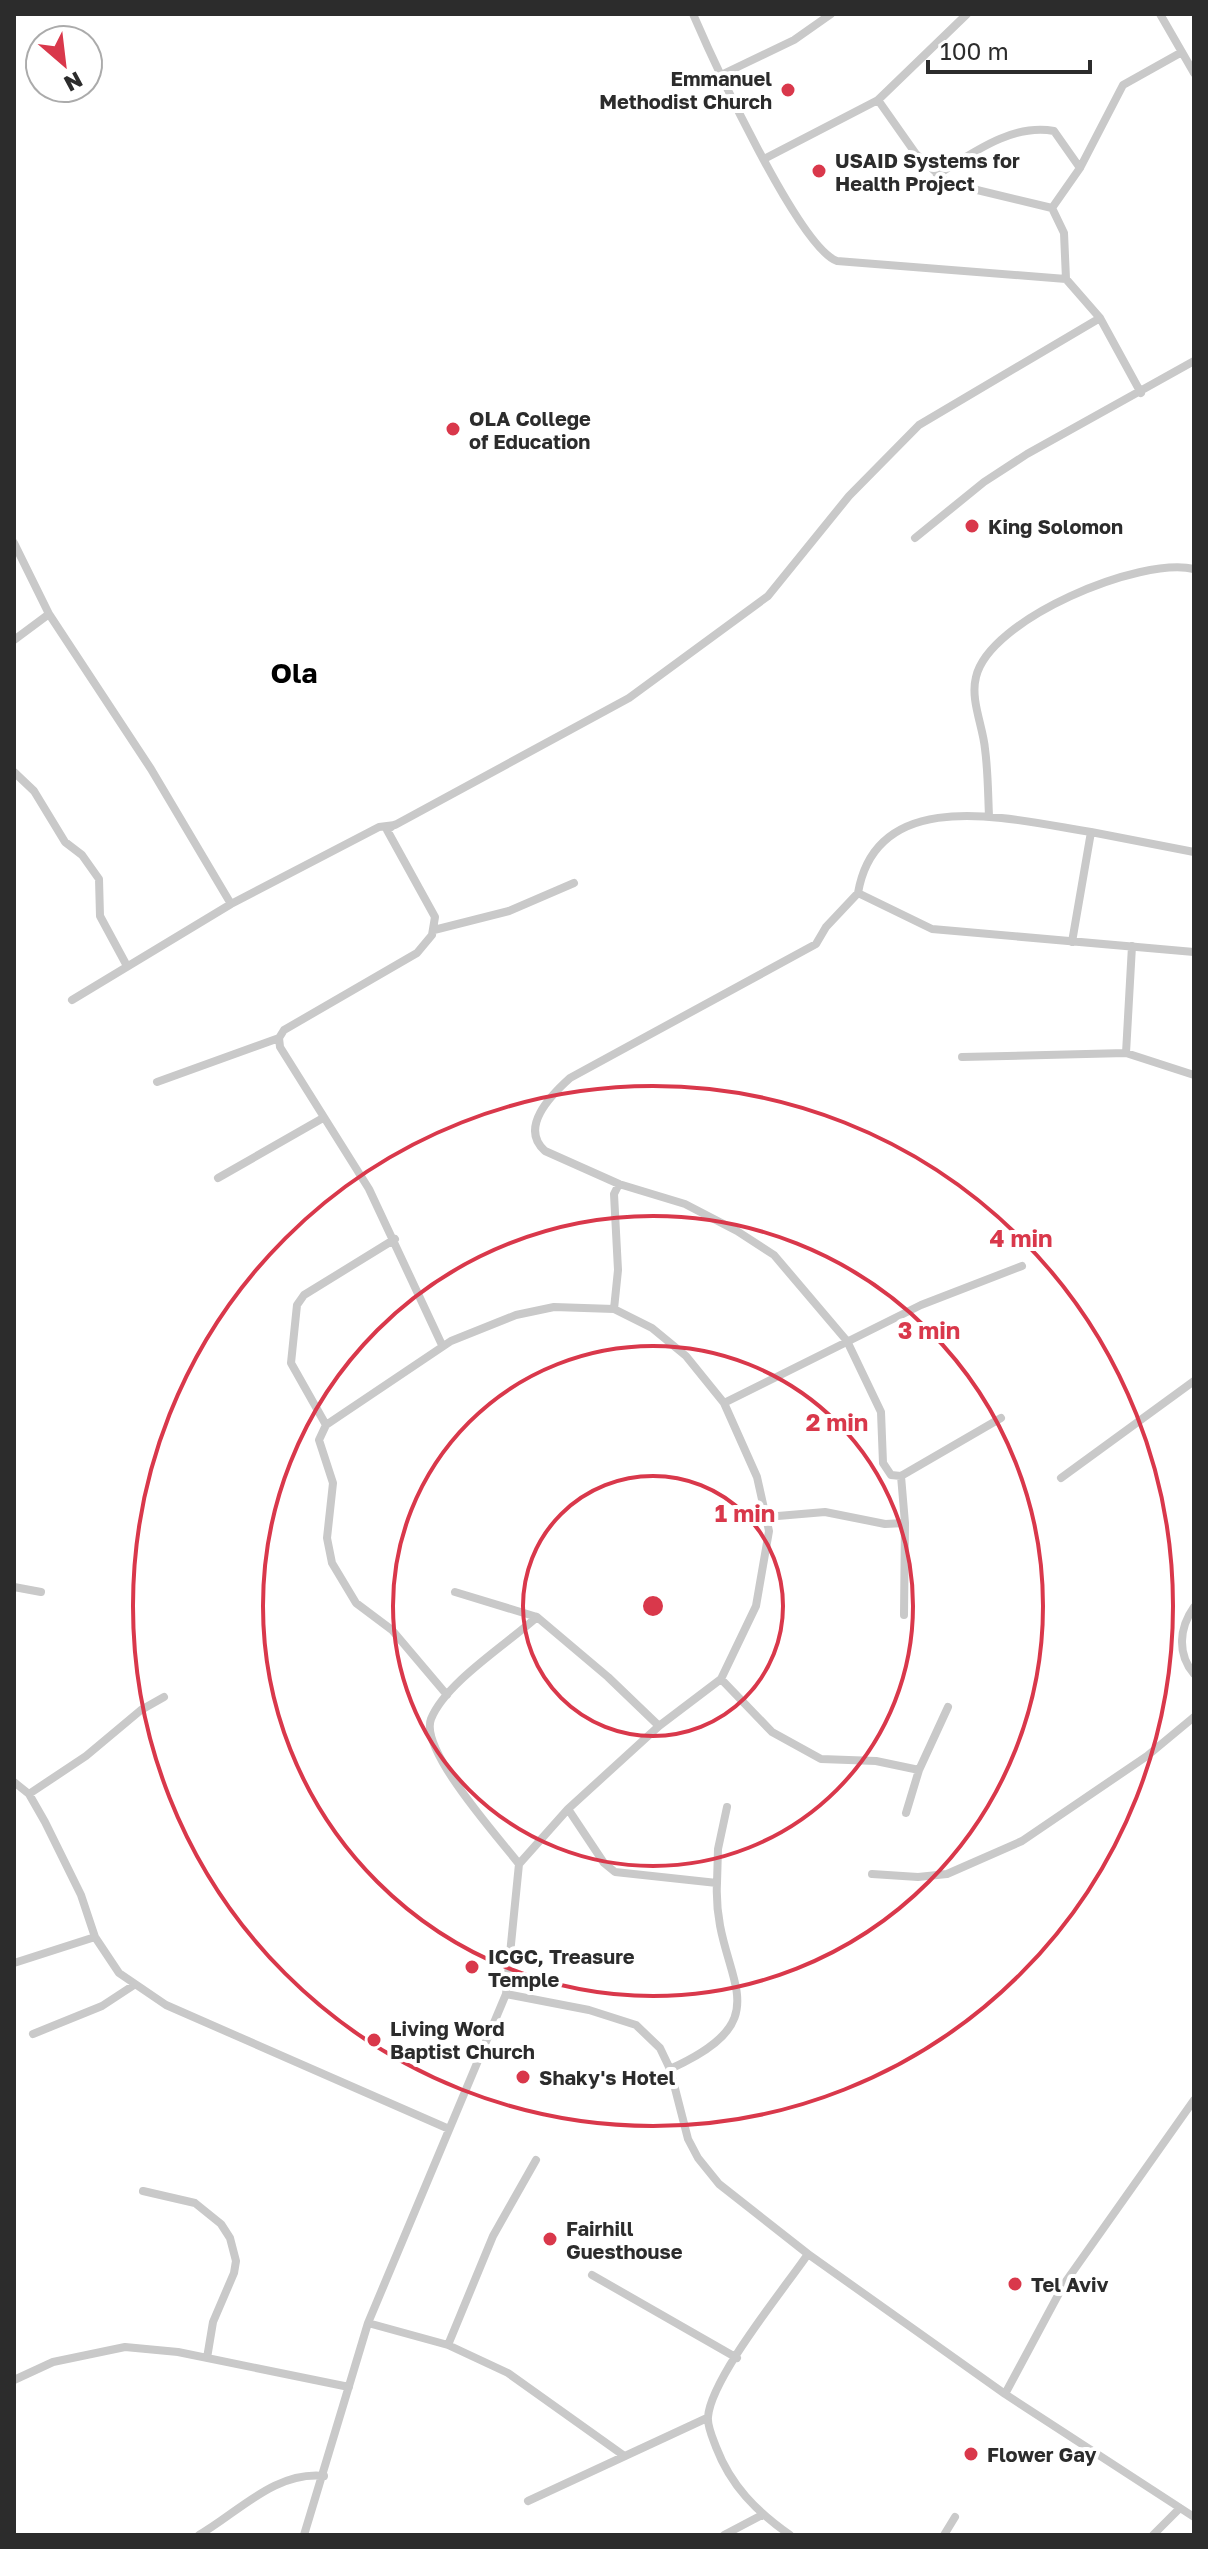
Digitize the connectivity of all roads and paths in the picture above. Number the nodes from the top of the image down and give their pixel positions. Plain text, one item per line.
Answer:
1 (693, 14) edge
2 (831, 14) edge
3 (967, 14) edge
4 (1160, 14) edge
5 (1182, 52) junction
6 (1194, 73) edge
7 (721, 75) junction
8 (878, 100) junction
9 (764, 159) junction
10 (1080, 168) junction
11 (937, 175) junction
12 (1052, 208) junction
13 (1066, 279) junction
14 (1100, 318) junction
15 (1194, 361) edge
16 (1141, 393) junction
17 (915, 538) dead end
18 (14, 543) edge
19 (1194, 569) edge
20 (49, 614) junction
21 (14, 640) edge
22 (14, 772) edge
23 (989, 816) junction
24 (395, 825) junction
25 (1091, 832) junction
26 (1194, 852) edge
27 (574, 883) dead end
28 (858, 893) junction
29 (231, 904) junction
30 (434, 930) junction
31 (1072, 942) junction
32 (1132, 946) junction
33 (1194, 952) edge
34 (127, 966) junction
35 (72, 1000) dead end
36 (279, 1038) junction
37 (1126, 1053) junction
38 (962, 1057) dead end
39 (1194, 1075) edge
40 (157, 1082) dead end
41 (323, 1118) junction
42 (218, 1178) dead end
43 (619, 1184) junction
44 (395, 1239) junction
45 (1022, 1266) dead end
46 (614, 1309) junction
47 (847, 1341) junction
48 (442, 1345) junction
49 (1194, 1381) edge
50 (724, 1403) junction
51 (1001, 1418) dead end
52 (326, 1425) junction
53 (901, 1476) junction
54 (1061, 1478) dead end
55 (766, 1517) junction
56 (905, 1523) junction
57 (14, 1587) edge
58 (41, 1592) dead end
59 (455, 1592) dead end
60 (1194, 1607) edge
61 (904, 1615) dead end
62 (537, 1617) junction
63 (1194, 1674) edge
64 (721, 1679) junction
65 (447, 1695) junction
66 (164, 1697) dead end
67 (948, 1707) dead end
68 (1194, 1717) edge
69 (659, 1726) junction
70 (919, 1770) junction
71 (14, 1782) edge
72 (29, 1794) junction
73 (727, 1807) dead end
74 (568, 1809) junction
75 (906, 1813) dead end
76 (519, 1864) junction
77 (872, 1874) dead end
78 (717, 1883) junction
79 (95, 1937) junction
80 (14, 1963) edge
81 (134, 1985) junction
82 (506, 1994) junction
83 (33, 2034) dead end
84 (670, 2069) junction
85 (1194, 2100) edge
86 (449, 2129) junction
87 (536, 2160) dead end
88 (143, 2191) dead end
89 (808, 2254) junction
90 (592, 2275) dead end
91 (368, 2323) junction
92 (448, 2345) junction
93 (207, 2358) junction
94 (737, 2358) junction
95 (14, 2380) edge
96 (349, 2387) junction
97 (1005, 2394) junction
98 (707, 2418) junction
99 (623, 2455) junction
100 (324, 2476) junction
101 (528, 2501) dead end
102 (1180, 2508) junction
103 (762, 2515) junction
104 (955, 2517) dead end
105 (1194, 2517) edge
106 (199, 2535) edge
107 (304, 2535) edge
108 (724, 2535) edge
109 (790, 2535) edge
110 (944, 2535) edge
111 (1153, 2535) edge

1 - 7 street
2 - 7 street
3 - 8 street
4 - 5 street
5 - 6 street
5 - 10 street
7 - 9 street
8 - 9 street
8 - 11 street
9 - 13 street
10 - 11 street
10 - 12 street
11 - 12 street
12 - 13 street
13 - 14 street
14 - 16 street
14 - 24 street
15 - 16 street
16 - 17 street
18 - 20 street
19 - 23 street
20 - 21 street
20 - 29 street
22 - 34 street
23 - 25 street
23 - 28 street
24 - 29 street
24 - 30 street
25 - 26 street
25 - 31 street
27 - 30 street
28 - 31 street
28 - 43 street
29 - 34 street
30 - 36 street
31 - 32 street
32 - 33 street
32 - 37 street
34 - 35 street
36 - 40 street
36 - 41 street
37 - 38 street
37 - 39 street
41 - 42 street
41 - 44 street
43 - 46 street
43 - 47 street
44 - 48 street
44 - 52 street
45 - 47 street
46 - 48 street
46 - 50 street
47 - 50 street
47 - 53 street
48 - 52 street
49 - 54 street
50 - 55 street
51 - 53 street
52 - 65 street
53 - 56 street
55 - 56 street
55 - 64 street
56 - 61 street
57 - 58 street
59 - 62 street
60 - 63 street
62 - 65 street
62 - 69 street
64 - 69 street
64 - 70 street
65 - 76 street
66 - 72 street
67 - 70 street
68 - 77 street
69 - 74 street
70 - 75 street
71 - 72 street
72 - 79 street
73 - 78 street
74 - 76 street
74 - 78 street
76 - 82 street
78 - 84 street
79 - 80 street
79 - 81 street
81 - 83 street
81 - 86 street
82 - 84 street
82 - 86 street
84 - 89 street
85 - 97 street
86 - 91 street
87 - 92 street
88 - 93 street
89 - 94 street
89 - 97 street
90 - 94 street
91 - 92 street
91 - 96 street
92 - 99 street
93 - 95 street
93 - 96 street
94 - 98 street
96 - 100 street
97 - 102 street
98 - 99 street
98 - 103 street
99 - 101 street
100 - 106 street
100 - 107 street
102 - 105 street
102 - 111 street
103 - 108 street
103 - 109 street
104 - 110 street

